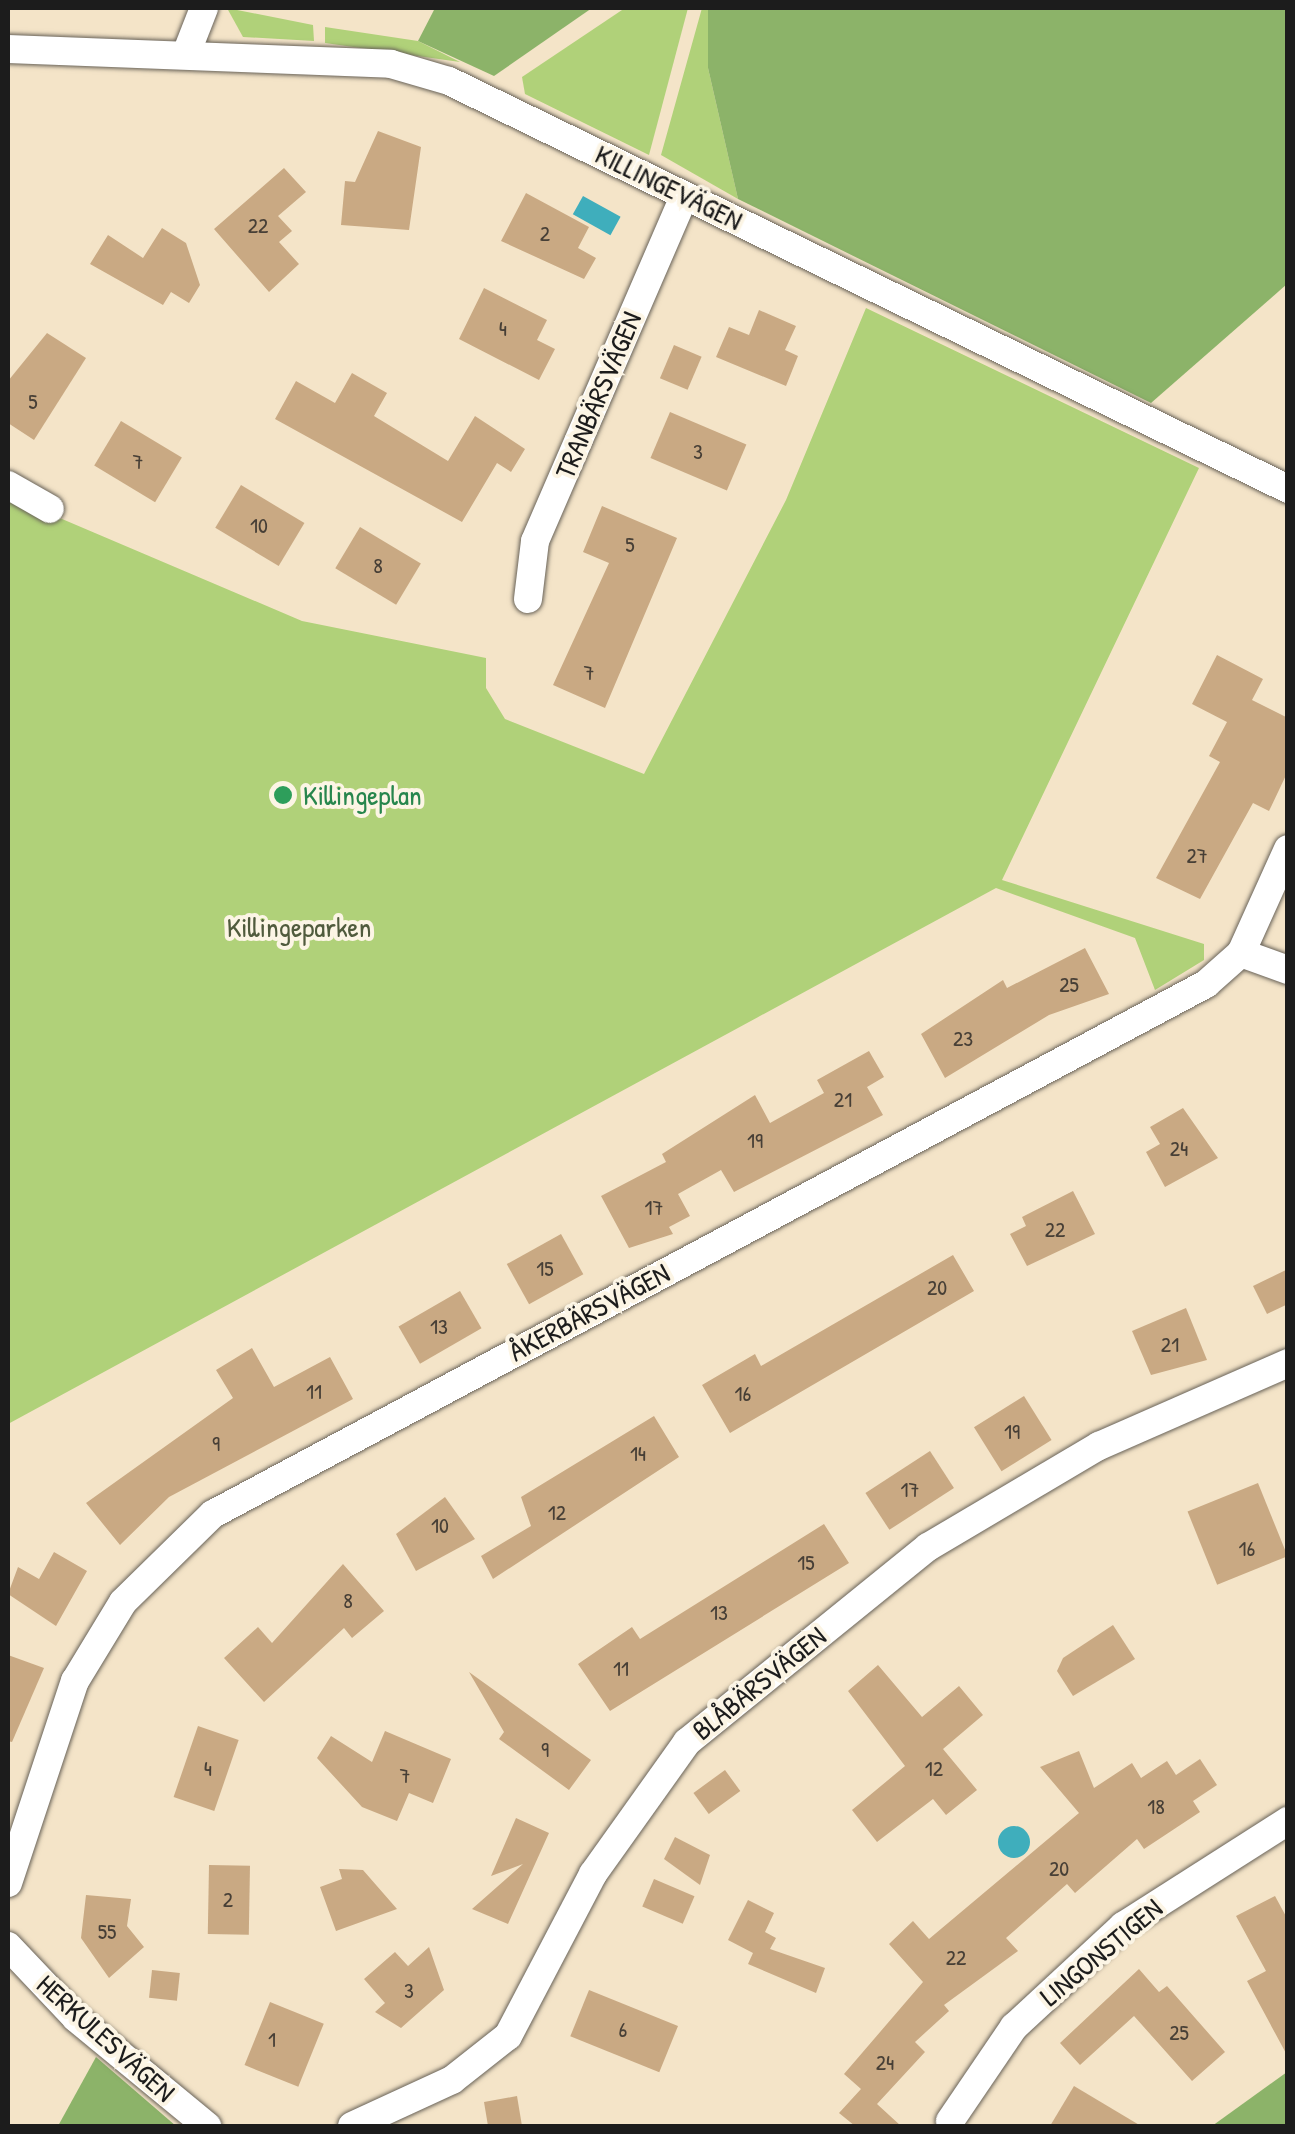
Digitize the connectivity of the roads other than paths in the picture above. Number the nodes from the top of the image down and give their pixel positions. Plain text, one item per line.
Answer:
1 (204, 8) edge
2 (8, 50) edge
3 (186, 54) junction
4 (684, 196) junction
5 (8, 485) edge
6 (1288, 489) edge
7 (50, 509) dead end
8 (528, 599) dead end
9 (1288, 849) edge
10 (1240, 953) junction
11 (1288, 970) edge
12 (1288, 1363) edge
13 (1288, 1821) edge
14 (8, 1883) edge
15 (8, 1946) edge
16 (950, 2121) dead end
17 (207, 2126) edge
18 (352, 2126) edge

1 - 3 street
2 - 3 street, KILLINGEVÄGEN
3 - 4 street, KILLINGEVÄGEN
4 - 6 street, KILLINGEVÄGEN
4 - 8 street, TRANBÄRSVÄGEN
5 - 7 street
9 - 10 street, ÅKERBÄRSVÄGEN
10 - 11 street
10 - 14 street, ÅKERBÄRSVÄGEN
12 - 18 street, BLÅBÄRSVÄGEN
13 - 16 street, LINGONSTIGEN
15 - 17 street, HERKULESVÄGEN

